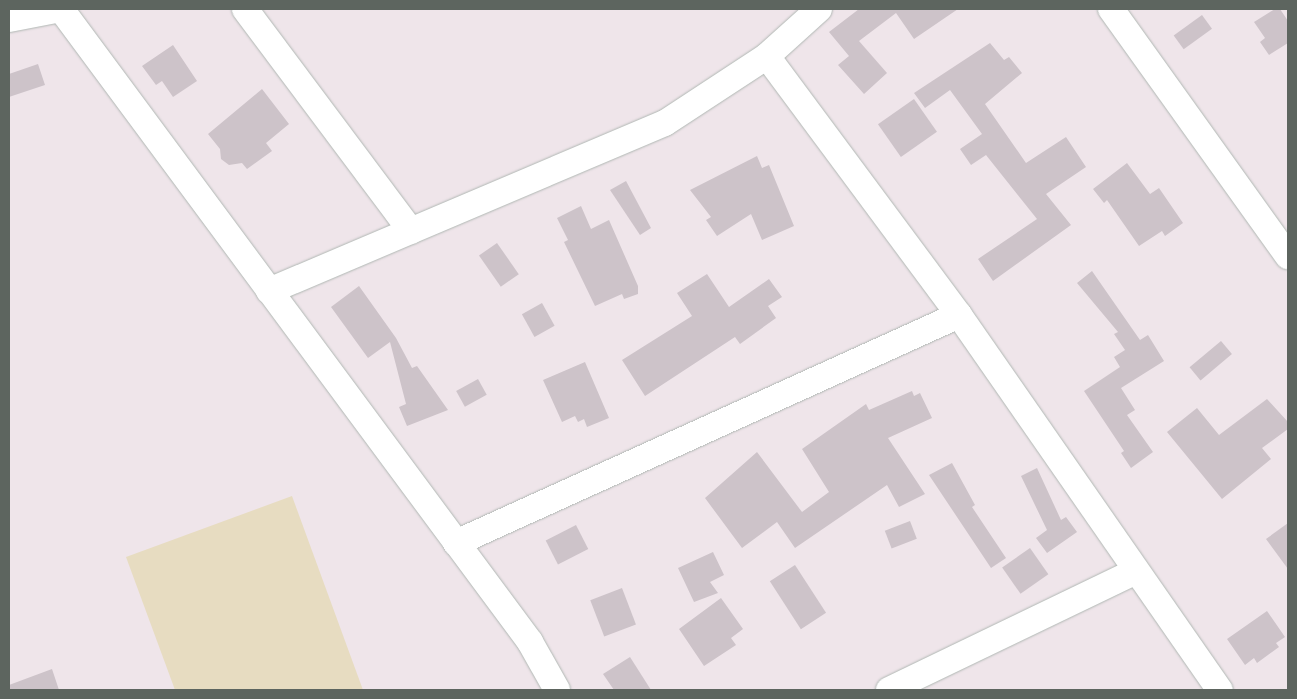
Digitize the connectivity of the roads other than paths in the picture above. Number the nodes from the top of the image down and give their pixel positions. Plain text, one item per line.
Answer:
1 (245, 9) edge
2 (819, 9) edge
3 (1111, 9) edge
4 (9, 20) edge
5 (766, 56) junction
6 (411, 231) junction
7 (1288, 256) edge
8 (269, 291) junction
9 (959, 315) junction
10 (456, 543) junction
11 (1136, 571) junction
12 (557, 690) edge
13 (889, 690) edge
14 (1220, 690) edge

1 - 6 street
2 - 5 street
3 - 7 street
4 - 8 street
5 - 6 street
5 - 9 street
6 - 8 street
8 - 10 street
9 - 10 street
9 - 11 street
10 - 12 street
11 - 13 street
11 - 14 street

